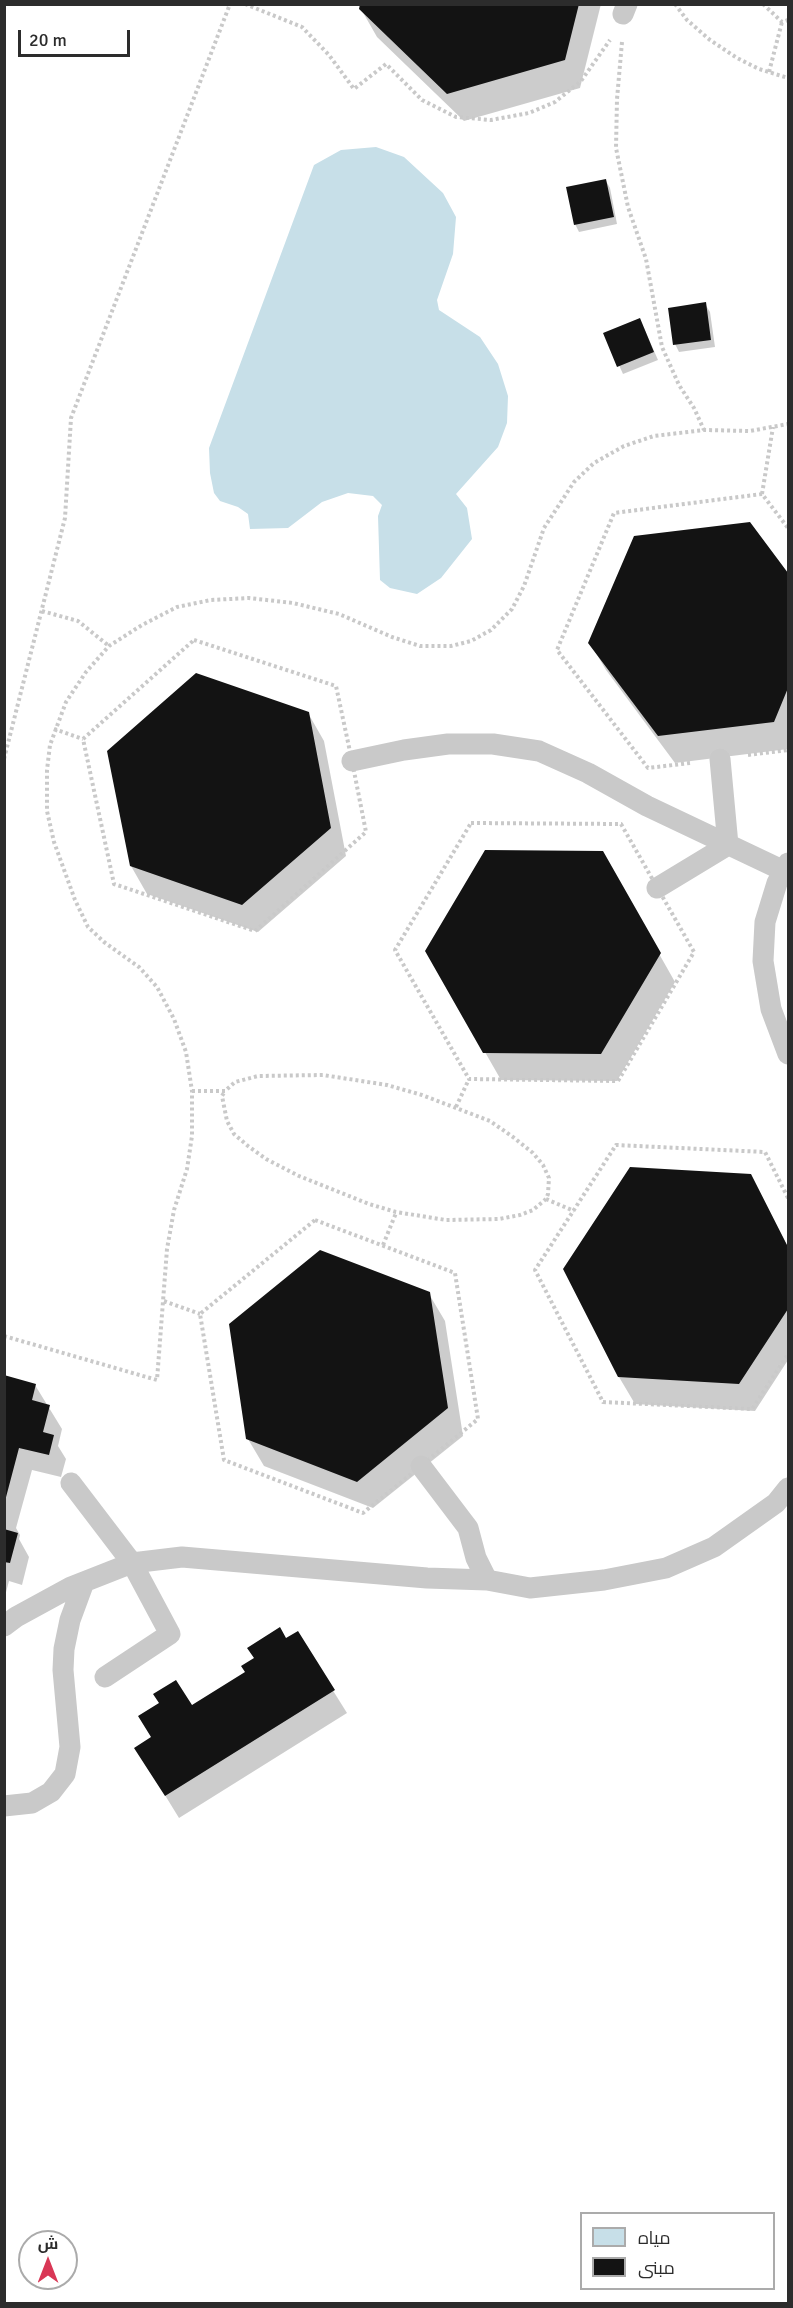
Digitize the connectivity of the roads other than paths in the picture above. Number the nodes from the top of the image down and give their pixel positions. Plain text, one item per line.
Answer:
1 (720, 759) road end
2 (352, 761) road end
3 (728, 845) junction
4 (786, 867) edge
5 (657, 888) road end
6 (789, 1054) edge
7 (421, 1466) road end
8 (71, 1483) dead end
9 (789, 1488) edge
10 (132, 1563) junction
11 (488, 1580) junction
12 (84, 1582) junction
13 (4, 1626) edge
14 (105, 1677) dead end
15 (4, 1806) edge

1 - 3 lane
2 - 3 lane
3 - 4 lane
3 - 5 lane
4 - 6 lane
7 - 11 lane
8 - 10 lane
9 - 11 lane
10 - 11 lane
10 - 12 lane
10 - 14 lane
12 - 13 lane
12 - 15 lane

